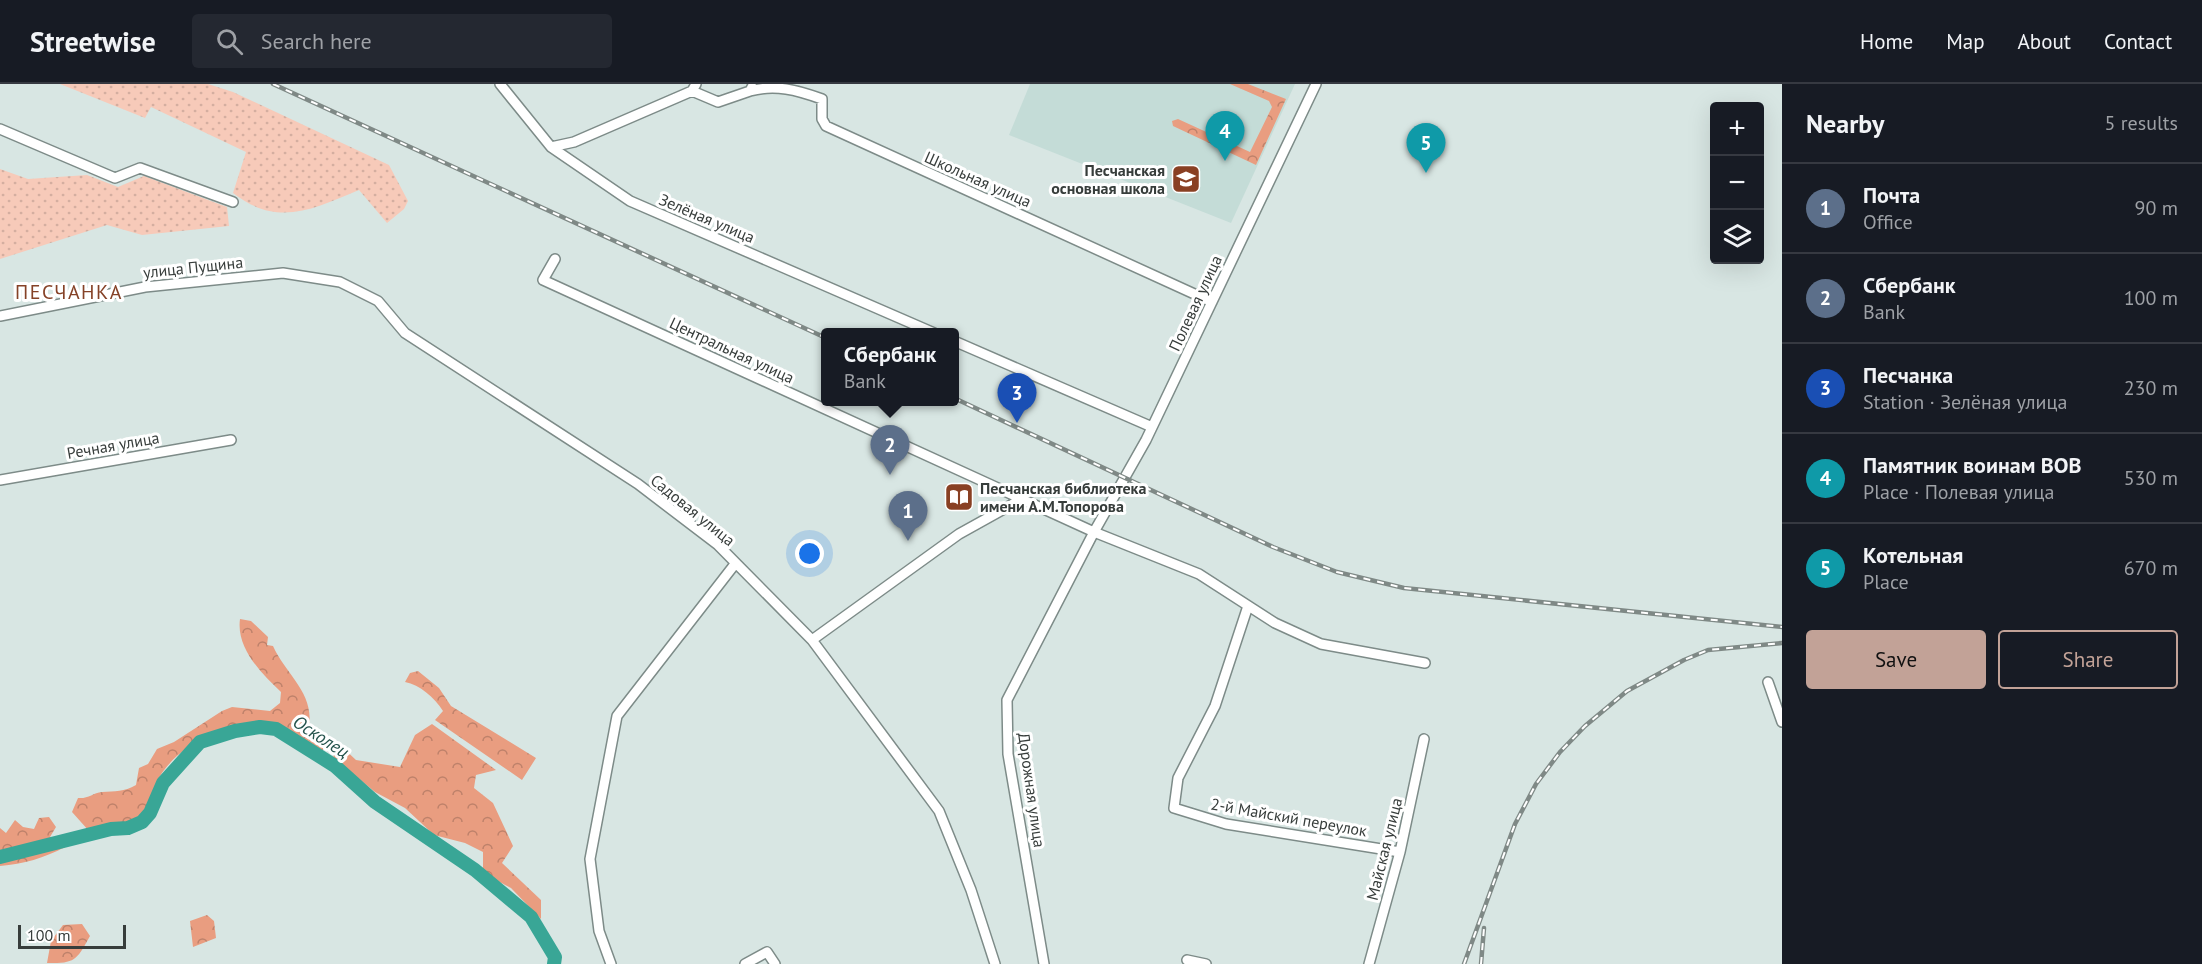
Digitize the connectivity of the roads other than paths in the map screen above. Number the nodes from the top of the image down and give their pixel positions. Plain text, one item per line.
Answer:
1 (500, 84) edge
2 (1316, 84) edge
3 (694, 87) edge
4 (751, 87) edge
5 (0, 129) edge
6 (574, 142) junction
7 (551, 147) junction
8 (567, 157) junction
9 (233, 202) dead end
10 (555, 259) dead end
11 (283, 273) joint
12 (1212, 302) junction
13 (0, 316) edge
14 (922, 328) edge
15 (959, 343) edge
16 (1152, 427) junction
17 (231, 440) dead end
18 (0, 480) edge
19 (1022, 499) junction
20 (1094, 532) junction
21 (735, 564) junction
22 (1248, 606) junction
23 (812, 640) junction
24 (1425, 663) dead end
25 (1768, 682) dead end
26 (1782, 722) edge
27 (1424, 739) dead end
28 (1400, 852) junction
29 (1187, 960) dead end
30 (611, 964) edge
31 (745, 964) edge
32 (776, 964) edge
33 (995, 964) edge
34 (1044, 964) edge
35 (1206, 964) edge
36 (1370, 964) edge

1 - 7 street, Зелёная улица
2 - 12 street, Полевая улица
3 - 4 street
3 - 6 street
4 - 12 street, Школьная улица
5 - 9 street
6 - 7 street
6 - 8 street
7 - 8 street, Зелёная улица
8 - 14 street, Зелёная улица
10 - 19 street, Центральная улица
11 - 13 street, улица Пущина
11 - 21 street, Садовая улица
12 - 16 street, Полевая улица
15 - 16 street
16 - 20 street, Полевая улица
17 - 18 street, Речная улица
19 - 20 street, Центральная улица
19 - 23 street
20 - 22 street, Центральная улица
20 - 34 street, Дорожная улица
21 - 23 street, Садовая улица
21 - 30 street
22 - 24 street, Центральная улица
22 - 28 street, 2-й Майский переулок
23 - 33 street, Садовая улица
25 - 26 street
27 - 28 street, Майская улица
28 - 36 street, Майская улица
29 - 35 street
31 - 32 street

